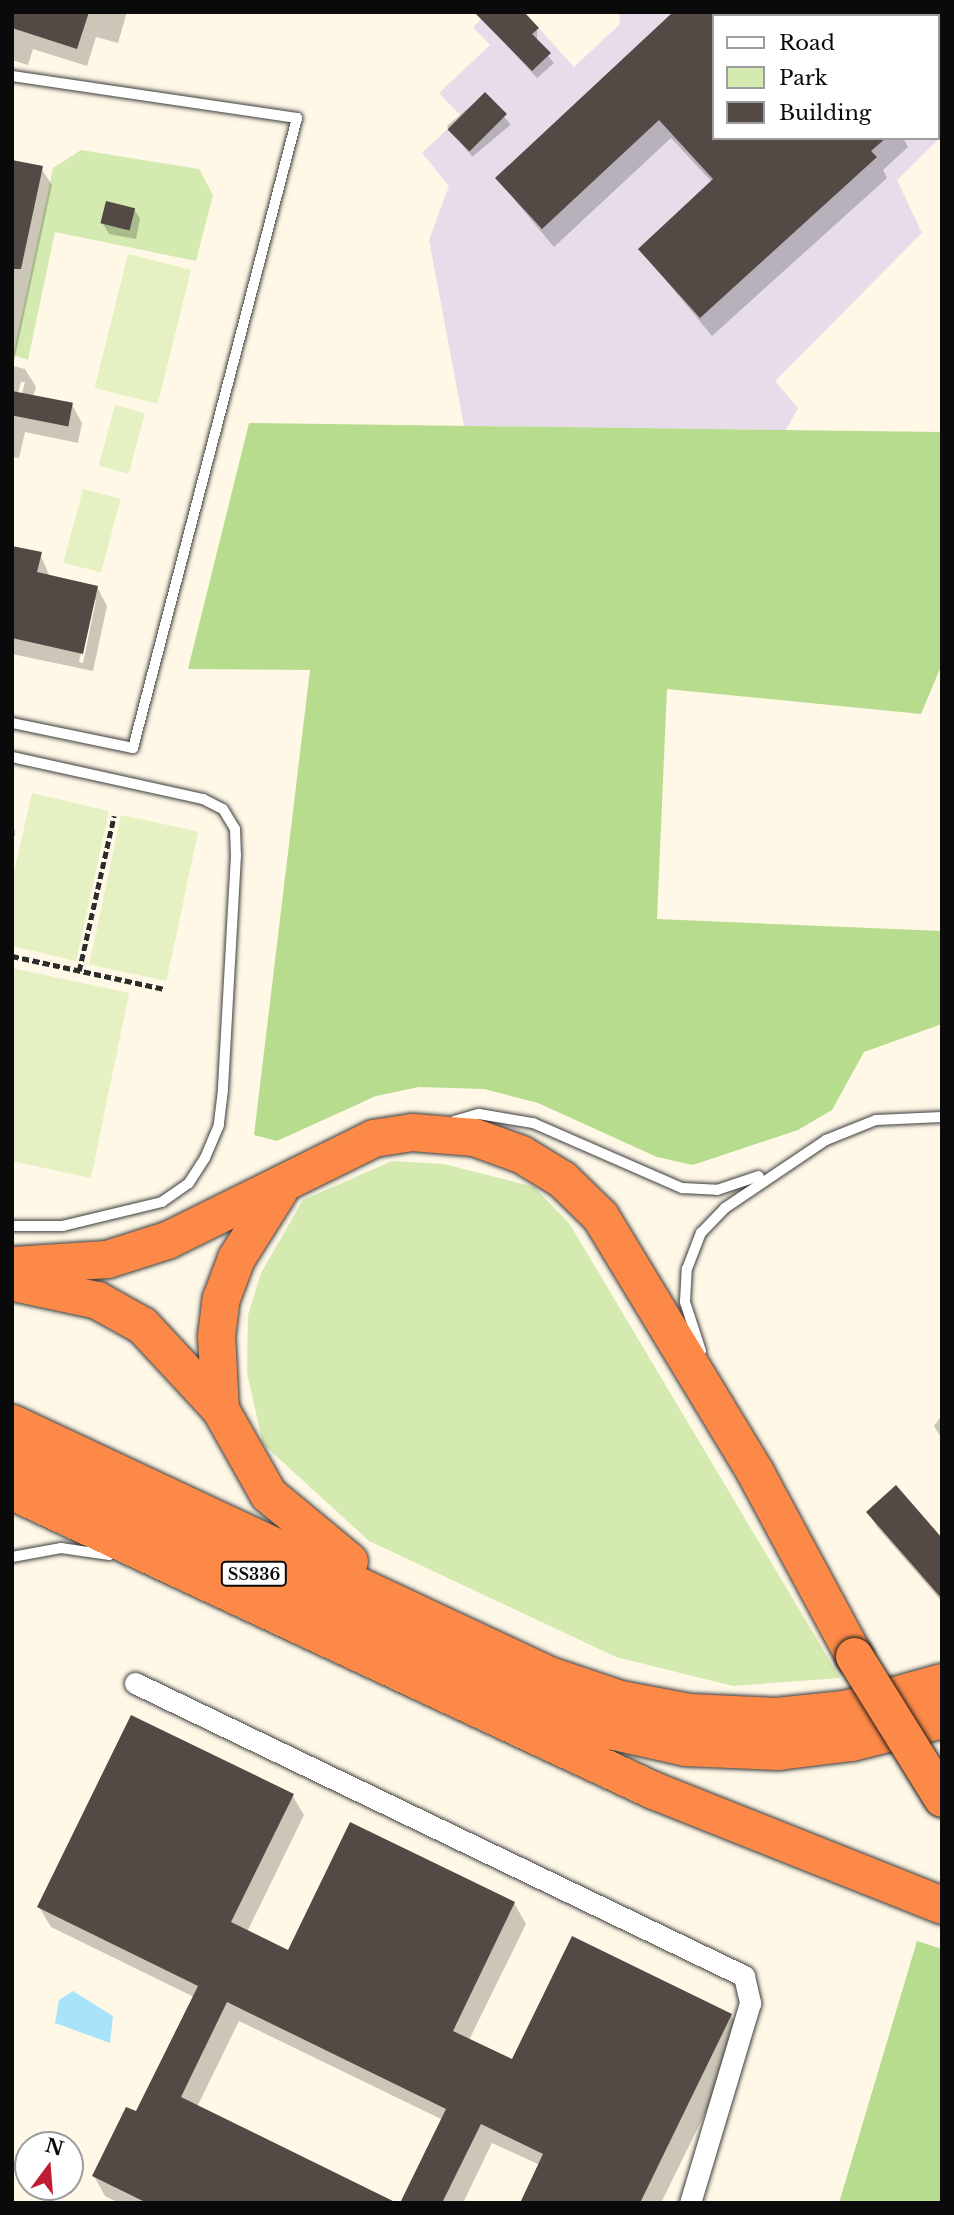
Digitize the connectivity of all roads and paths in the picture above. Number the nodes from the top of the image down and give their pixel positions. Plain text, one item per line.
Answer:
1 (12, 76) edge
2 (12, 723) edge
3 (12, 757) edge
4 (114, 816) dead end
5 (12, 829) edge
6 (12, 838) edge
7 (12, 956) edge
8 (79, 971) junction
9 (164, 989) dead end
10 (942, 1117) edge
11 (412, 1132) junction
12 (768, 1173) junction
13 (279, 1190) junction
14 (12, 1226) edge
15 (12, 1265) edge
16 (12, 1282) edge
17 (220, 1409) junction
18 (12, 1423) edge
19 (12, 1460) edge
20 (756, 1474) junction
21 (12, 1491) edge
22 (12, 1557) edge
23 (208, 1583) junction
24 (446, 1626) junction
25 (942, 1682) edge
26 (135, 1683) dead end
27 (942, 1719) edge
28 (942, 1798) edge
29 (942, 1905) edge
30 (690, 2203) edge

1 - 2 lane
3 - 14 lane
4 - 8 path
5 - 6 path
7 - 8 path
8 - 9 path
10 - 12 lane
11 - 12 lane
11 - 13 highway
11 - 20 highway
12 - 20 lane
13 - 15 highway
13 - 17 highway
16 - 17 highway
17 - 24 highway
18 - 24 highway, SS336
19 - 27 highway, SS336
20 - 28 highway, bridge
21 - 23 highway
22 - 23 lane
23 - 29 highway
24 - 25 highway
26 - 30 street

